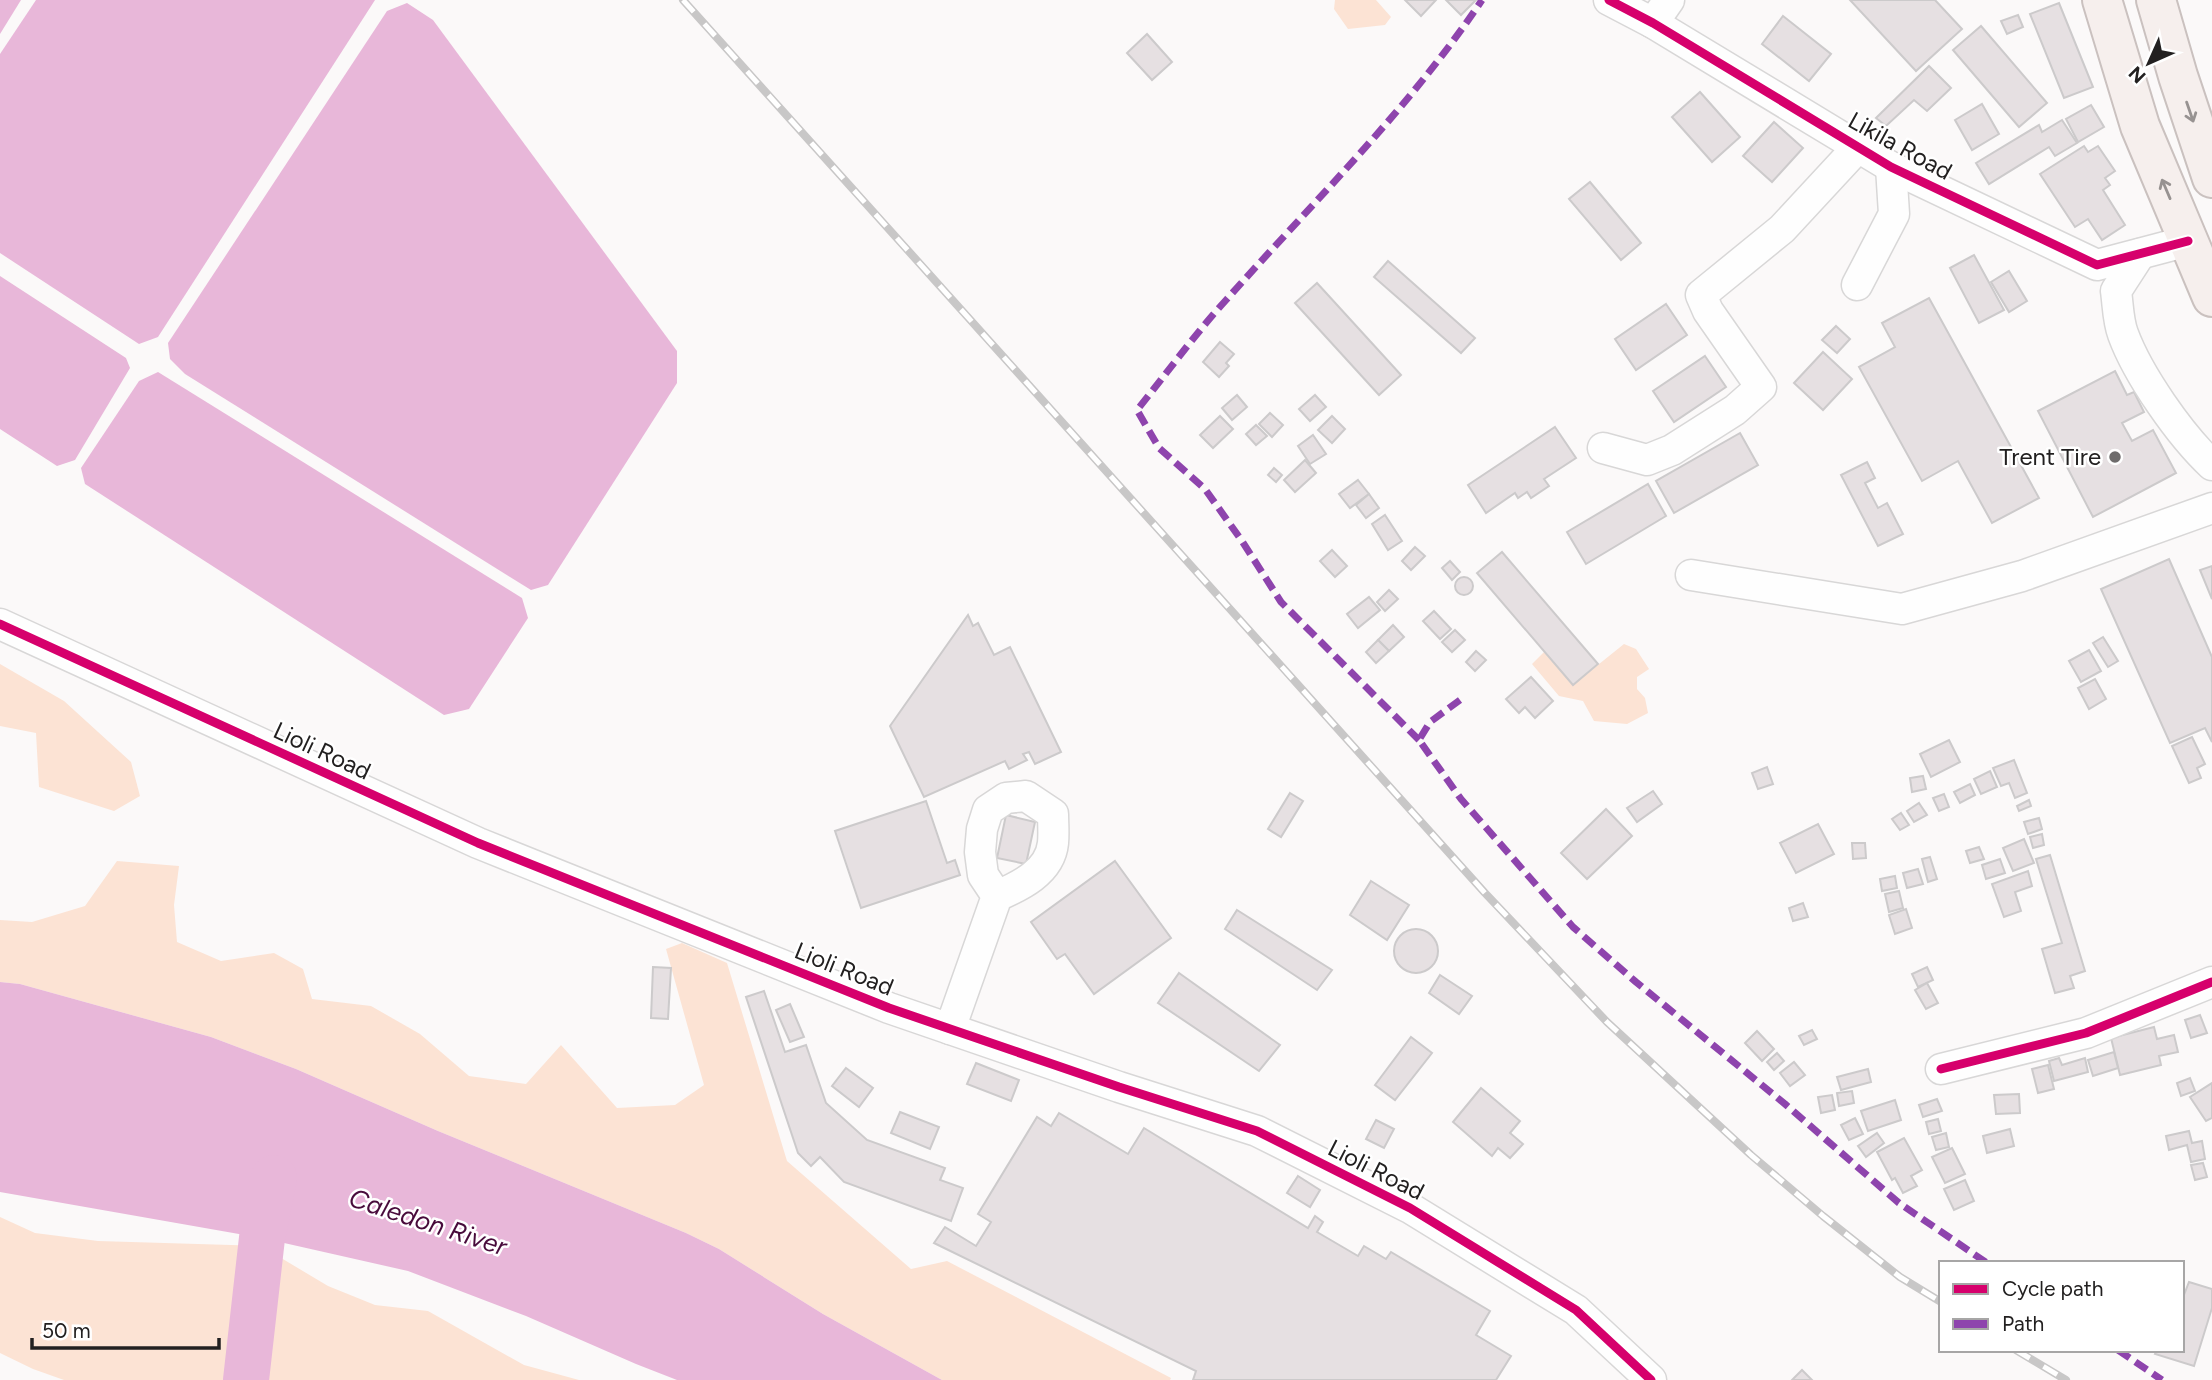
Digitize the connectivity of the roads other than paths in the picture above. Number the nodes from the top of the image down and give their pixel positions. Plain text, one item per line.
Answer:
1 (1609, 0) edge
2 (2102, 0) edge
3 (2156, 0) edge
4 (1661, 11) edge
5 (1858, 147) junction
6 (1891, 167) junction
7 (2212, 177) edge
8 (2188, 241) junction
9 (2140, 254) junction
10 (1857, 285) dead end
11 (2212, 297) edge
12 (1603, 448) dead end
13 (2212, 465) edge
14 (2212, 508) edge
15 (1691, 575) dead end
16 (0, 624) edge
17 (997, 895) dead end
18 (2212, 982) edge
19 (950, 1028) junction
20 (1941, 1069) dead end
21 (1651, 1380) edge

1 - 4 street, Likila Road
8 -> 2 highway
3 -> 7 highway
4 - 5 street, Likila Road
5 - 6 street, Likila Road
5 - 12 street
6 - 9 street, Likila Road
6 - 10 street
8 - 9 street, Likila Road
8 - 11 highway
9 - 13 street
14 - 15 street
16 - 19 street, Lioli Road
17 - 19 street
18 - 20 street
19 - 21 street, Lioli Road

